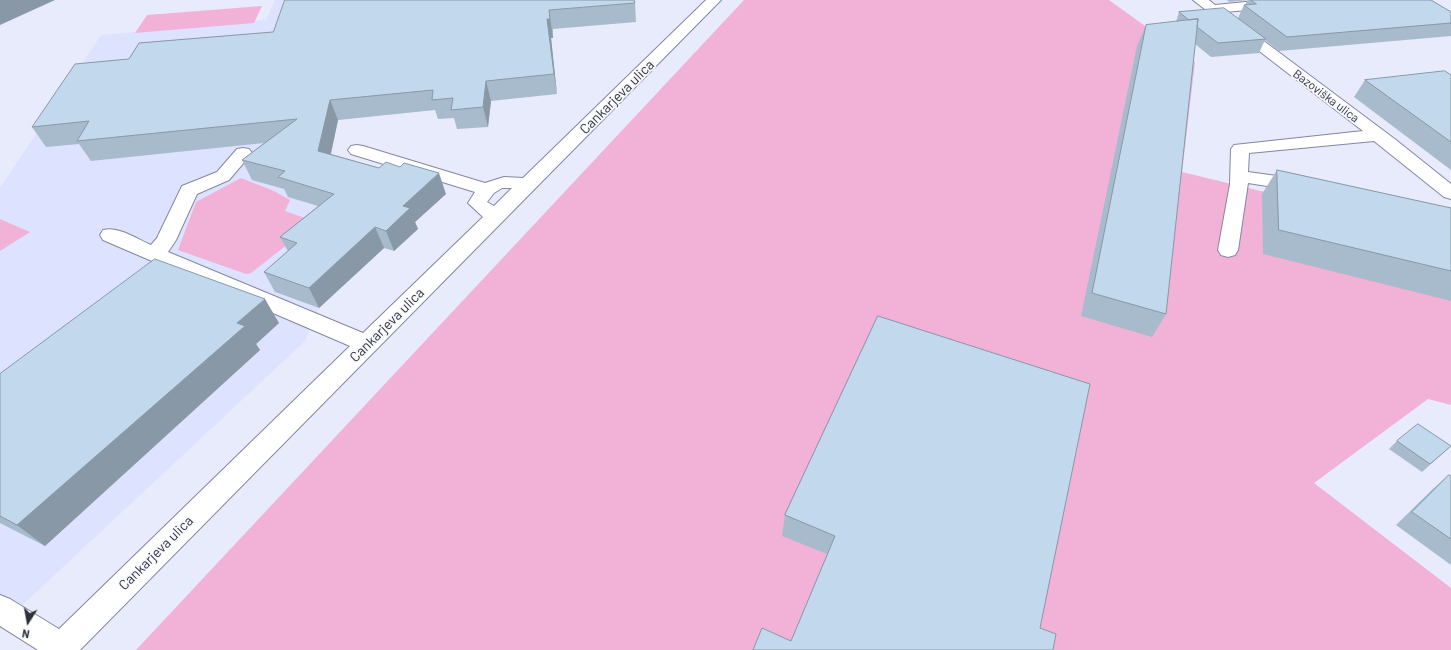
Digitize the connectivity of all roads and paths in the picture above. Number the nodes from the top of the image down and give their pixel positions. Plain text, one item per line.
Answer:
1 (714, 0) edge
2 (1314, 0) edge
3 (1206, 5) edge
4 (1378, 135) junction
5 (357, 150) dead end
6 (243, 153) dead end
7 (1239, 176) junction
8 (528, 184) junction
9 (1314, 185) edge
10 (486, 189) junction
11 (1451, 193) edge
12 (495, 217) junction
13 (110, 235) dead end
14 (1228, 250) dead end
15 (155, 254) junction
16 (367, 344) junction
17 (0, 609) edge
18 (60, 649) edge

1 - 8 street, Cankarjeva ulica
2 - 3 street
3 - 4 street, Bazoviška ulica
4 - 7 street
4 - 11 street, Bazoviška ulica
5 - 10 street
6 - 15 street
7 - 9 street
7 - 14 street
8 - 10 street
8 - 12 street, Cankarjeva ulica
10 - 12 street
12 - 16 street, Cankarjeva ulica
13 - 15 street
15 - 16 street
16 - 18 street, Cankarjeva ulica
17 - 18 street

